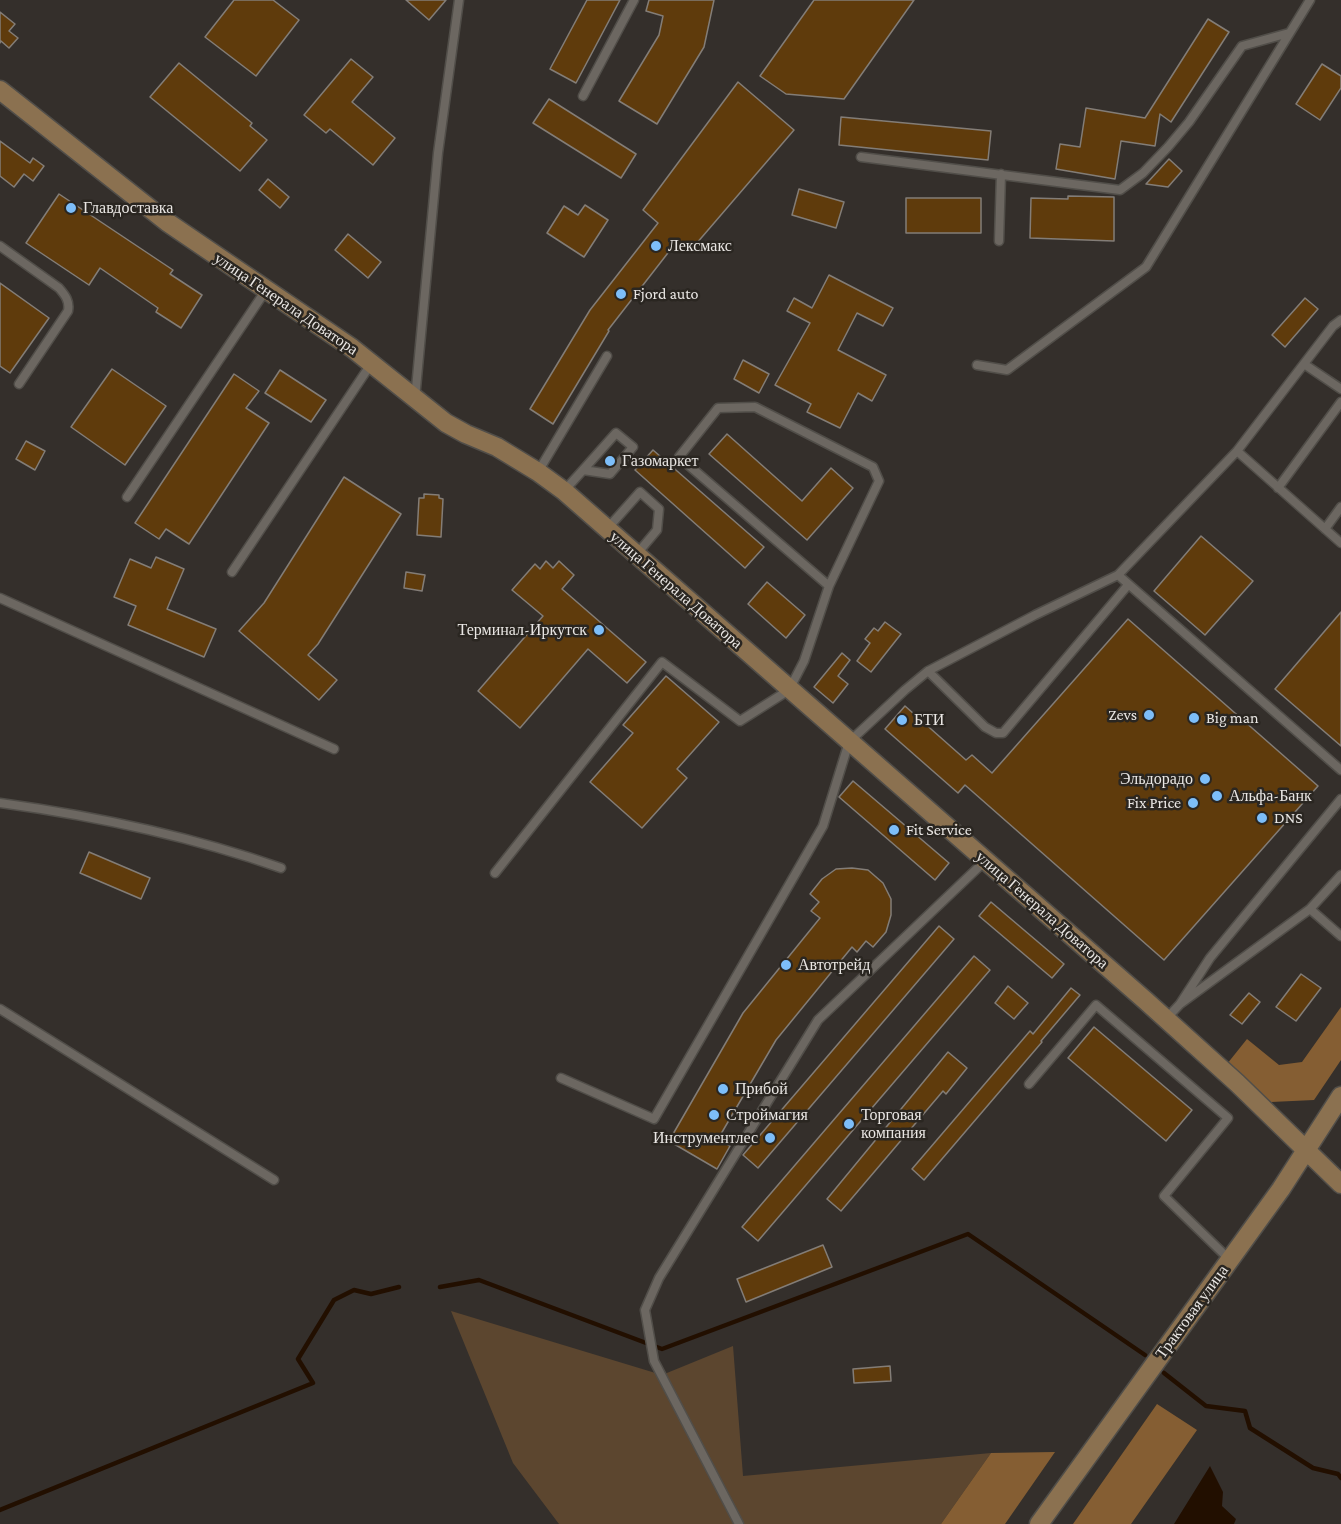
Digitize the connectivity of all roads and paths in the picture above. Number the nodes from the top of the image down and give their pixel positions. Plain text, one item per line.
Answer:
1 (459, 0) edge
2 (634, 0) edge
3 (1310, 0) edge
4 (1289, 33) junction
5 (0, 90) edge
6 (583, 96) dead end
7 (861, 157) dead end
8 (1001, 174) junction
9 (999, 241) dead end
10 (0, 246) edge
11 (266, 290) junction
12 (1341, 320) edge
13 (607, 356) dead end
14 (371, 364) junction
15 (1304, 364) junction
16 (977, 365) dead end
17 (19, 384) dead end
18 (1341, 389) edge
19 (415, 399) junction
20 (1341, 402) edge
21 (1237, 451) junction
22 (583, 470) junction
23 (538, 472) junction
24 (1278, 488) junction
25 (564, 491) junction
26 (127, 497) dead end
27 (1341, 507) edge
28 (1325, 529) junction
29 (607, 530) junction
30 (1341, 543) edge
31 (636, 555) junction
32 (232, 572) dead end
33 (1118, 575) junction
34 (1128, 585) junction
35 (829, 586) junction
36 (0, 598) edge
37 (928, 671) junction
38 (789, 690) junction
39 (849, 742) junction
40 (334, 748) dead end
41 (1341, 770) edge
42 (1341, 799) edge
43 (0, 803) edge
44 (985, 861) junction
45 (280, 867) dead end
46 (495, 873) dead end
47 (1341, 875) edge
48 (1310, 909) junction
49 (1341, 936) edge
50 (1180, 1004) junction
51 (0, 1009) edge
52 (1166, 1019) junction
53 (561, 1078) dead end
54 (1029, 1084) dead end
55 (1341, 1096) edge
56 (1306, 1151) junction
57 (274, 1180) dead end
58 (1341, 1184) edge
59 (1230, 1260) junction
60 (740, 1524) edge
61 (1039, 1524) edge

1 - 19 lane
2 - 6 lane
3 - 4 lane
4 - 8 lane
4 - 16 lane
5 - 11 street, улица Генерала Доватора
7 - 8 lane
8 - 9 lane
10 - 17 lane
11 - 14 street, улица Генерала Доватора
11 - 26 lane
12 - 15 lane
13 - 23 lane
14 - 19 street, улица Генерала Доватора
14 - 32 lane
15 - 18 lane
15 - 21 lane
19 - 23 street, улица Генерала Доватора
20 - 24 lane
21 - 24 lane
21 - 33 lane
22 - 22 lane
22 - 25 lane
23 - 25 street, улица Генерала Доватора
24 - 28 lane
25 - 29 street, улица Генерала Доватора
27 - 28 lane
28 - 30 lane
29 - 31 street, улица Генерала Доватора
29 - 31 lane
31 - 38 street, улица Генерала Доватора
33 - 34 lane
33 - 37 lane
34 - 37 lane
34 - 41 lane
35 - 35 lane
35 - 38 lane
36 - 40 lane
37 - 39 lane
38 - 39 street, улица Генерала Доватора
38 - 46 lane
39 - 44 street, улица Генерала Доватора
39 - 53 lane
42 - 50 lane
43 - 45 lane
44 - 52 street, улица Генерала Доватора
44 - 60 lane
47 - 48 lane
48 - 49 lane
48 - 50 lane
50 - 52 lane
51 - 57 lane
52 - 56 street, улица Генерала Доватора
54 - 59 lane
55 - 56 street, Трактовая улица
56 - 58 street, улица Генерала Доватора
56 - 59 street, Трактовая улица
59 - 61 street, Трактовая улица

